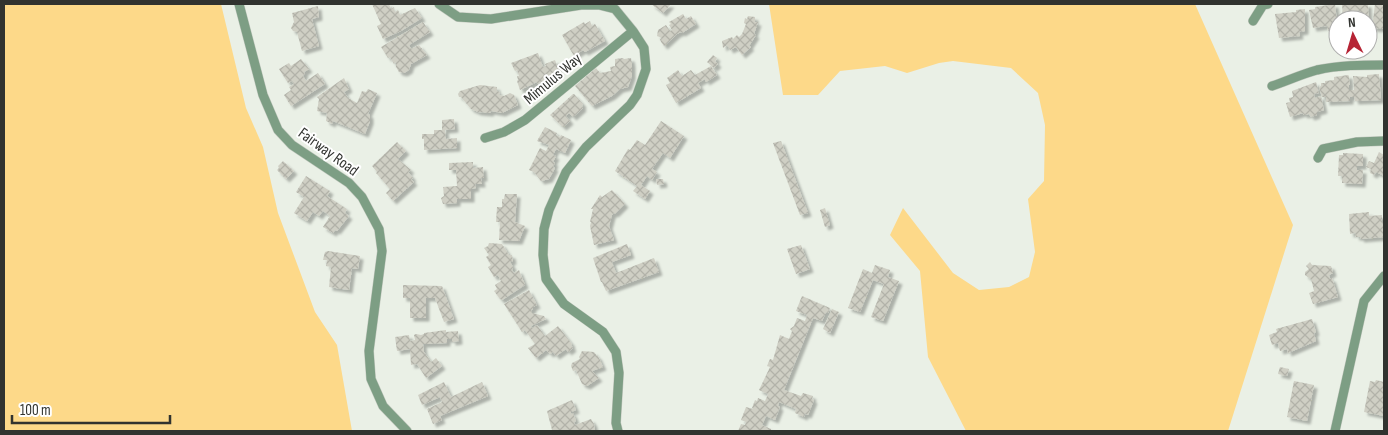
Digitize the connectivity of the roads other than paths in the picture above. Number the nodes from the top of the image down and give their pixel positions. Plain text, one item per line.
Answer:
1 (239, 4) edge
2 (439, 4) edge
3 (1268, 4) edge
4 (1253, 21) dead end
5 (633, 31) junction
6 (1384, 65) edge
7 (1272, 86) dead end
8 (485, 138) dead end
9 (1384, 141) edge
10 (1318, 158) dead end
11 (1384, 276) edge
12 (407, 431) edge
13 (618, 431) edge
14 (1335, 431) edge

1 - 12 street, Fairway Road
2 - 5 street
3 - 4 street
5 - 8 street, Mimulus Way
5 - 13 street
6 - 7 street
9 - 10 street
11 - 14 street

